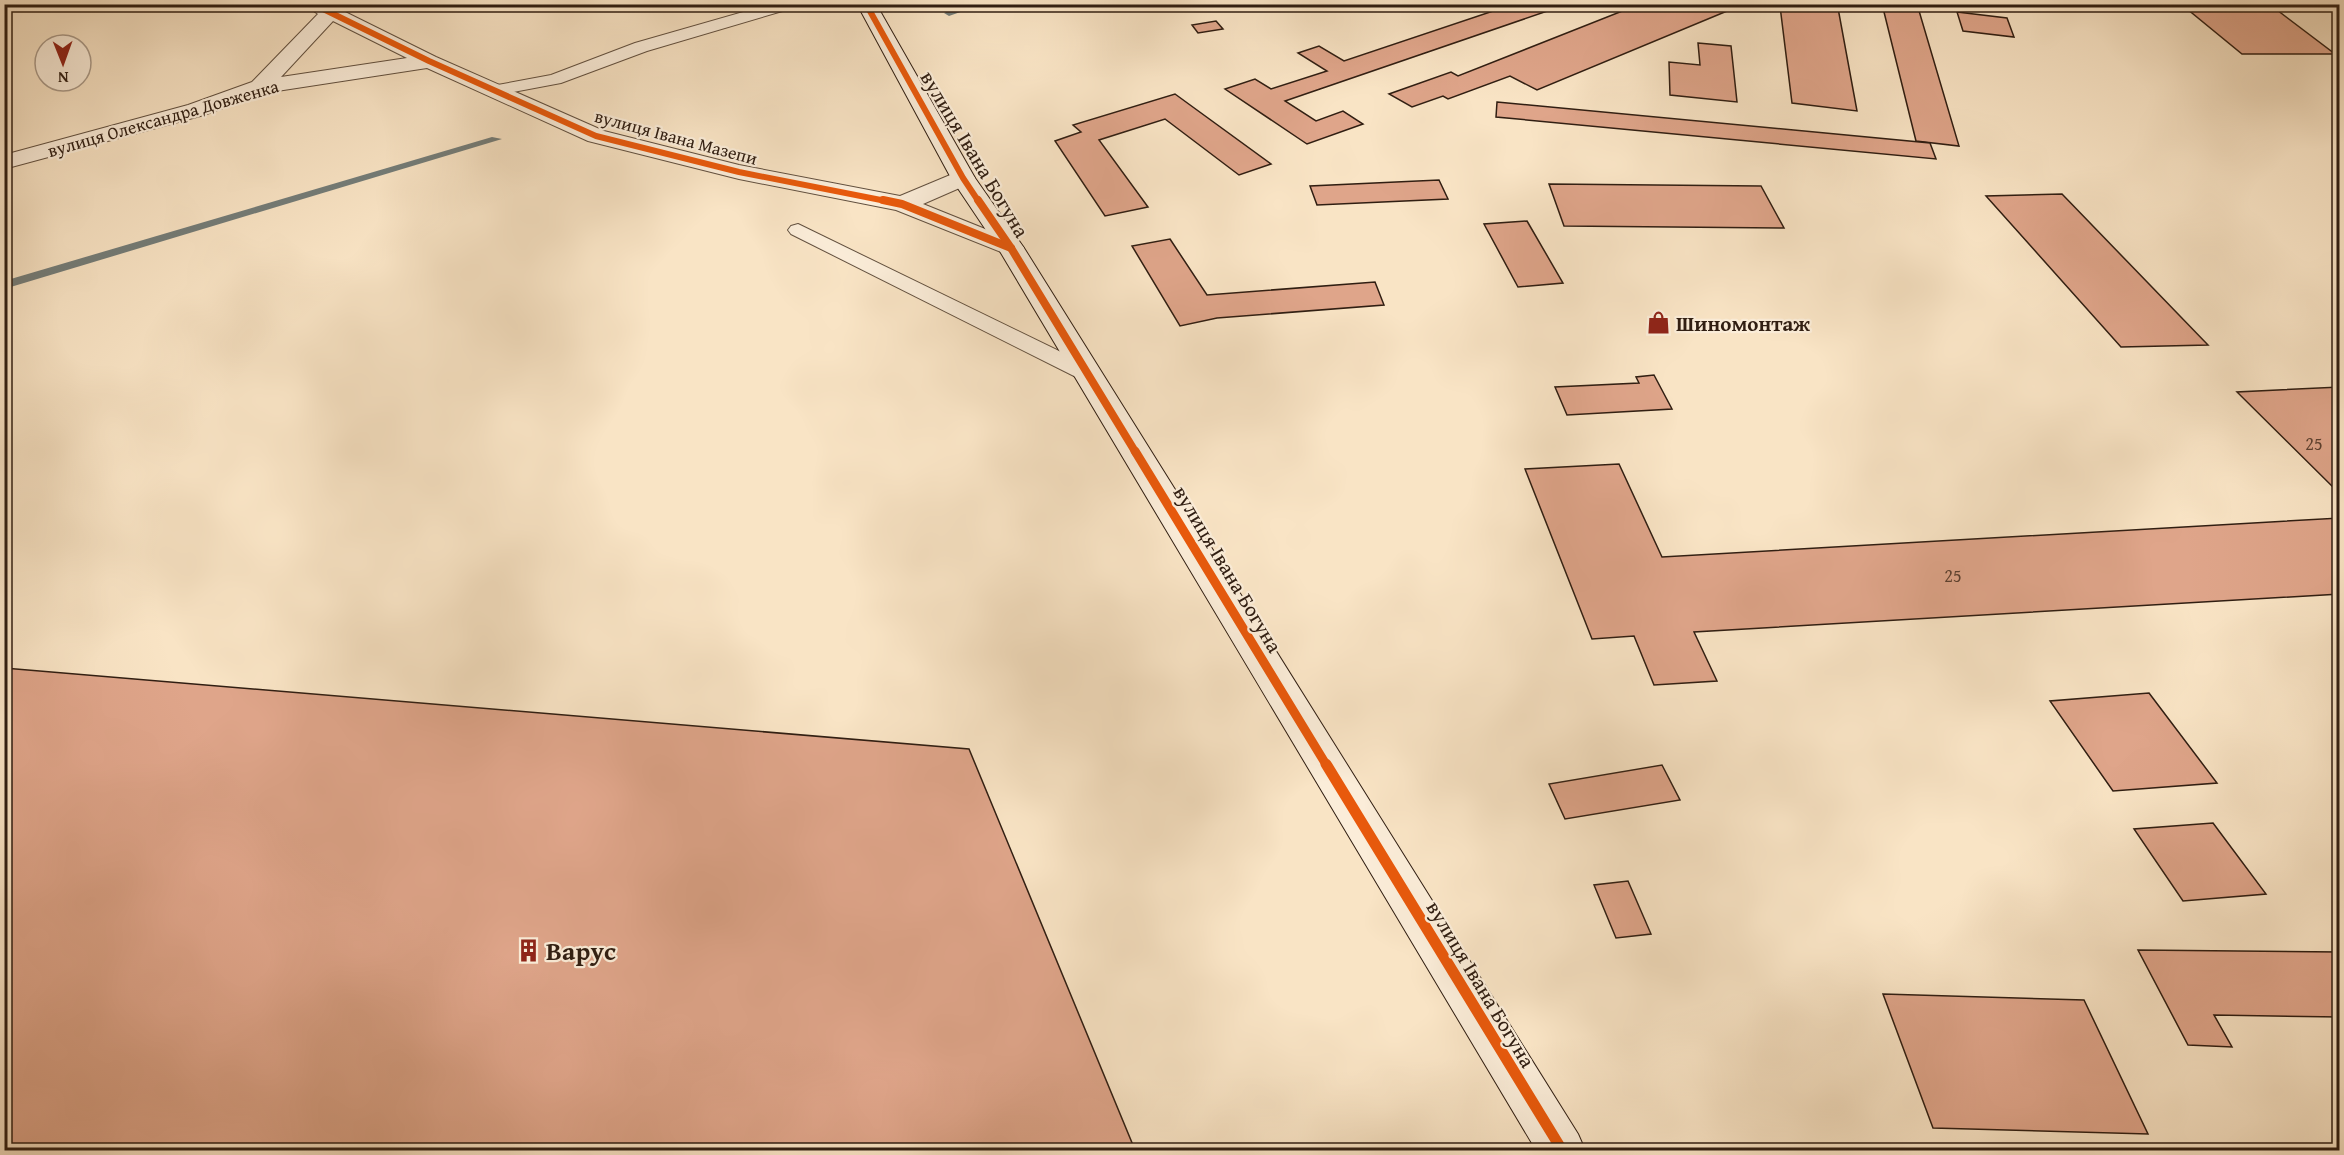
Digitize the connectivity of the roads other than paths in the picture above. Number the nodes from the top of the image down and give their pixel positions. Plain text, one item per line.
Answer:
1 (790, 4) edge
2 (866, 4) edge
3 (322, 8) edge
4 (429, 61) junction
5 (260, 87) junction
6 (498, 90) junction
7 (4, 162) edge
8 (963, 178) junction
9 (902, 204) junction
10 (798, 230) dead end
11 (1011, 248) junction
12 (1088, 374) junction
13 (1562, 1150) edge

1 - 6 lane
2 - 8 street, вулиця Івана Богуна
3 - 4 street, вулиця Івана Мазепи
3 - 5 street
4 - 5 street, вулиця Олександра Довженка
4 - 6 street, вулиця Івана Мазепи
5 - 7 street, вулиця Олександра Довженка
6 - 9 street, вулиця Івана Мазепи
8 - 9 street
8 - 11 street, вулиця Івана Богуна
9 - 11 street, вулиця Івана Мазепи
10 - 12 lane
11 - 12 street, вулиця Івана Богуна
12 - 13 street, вулиця Івана Богуна

